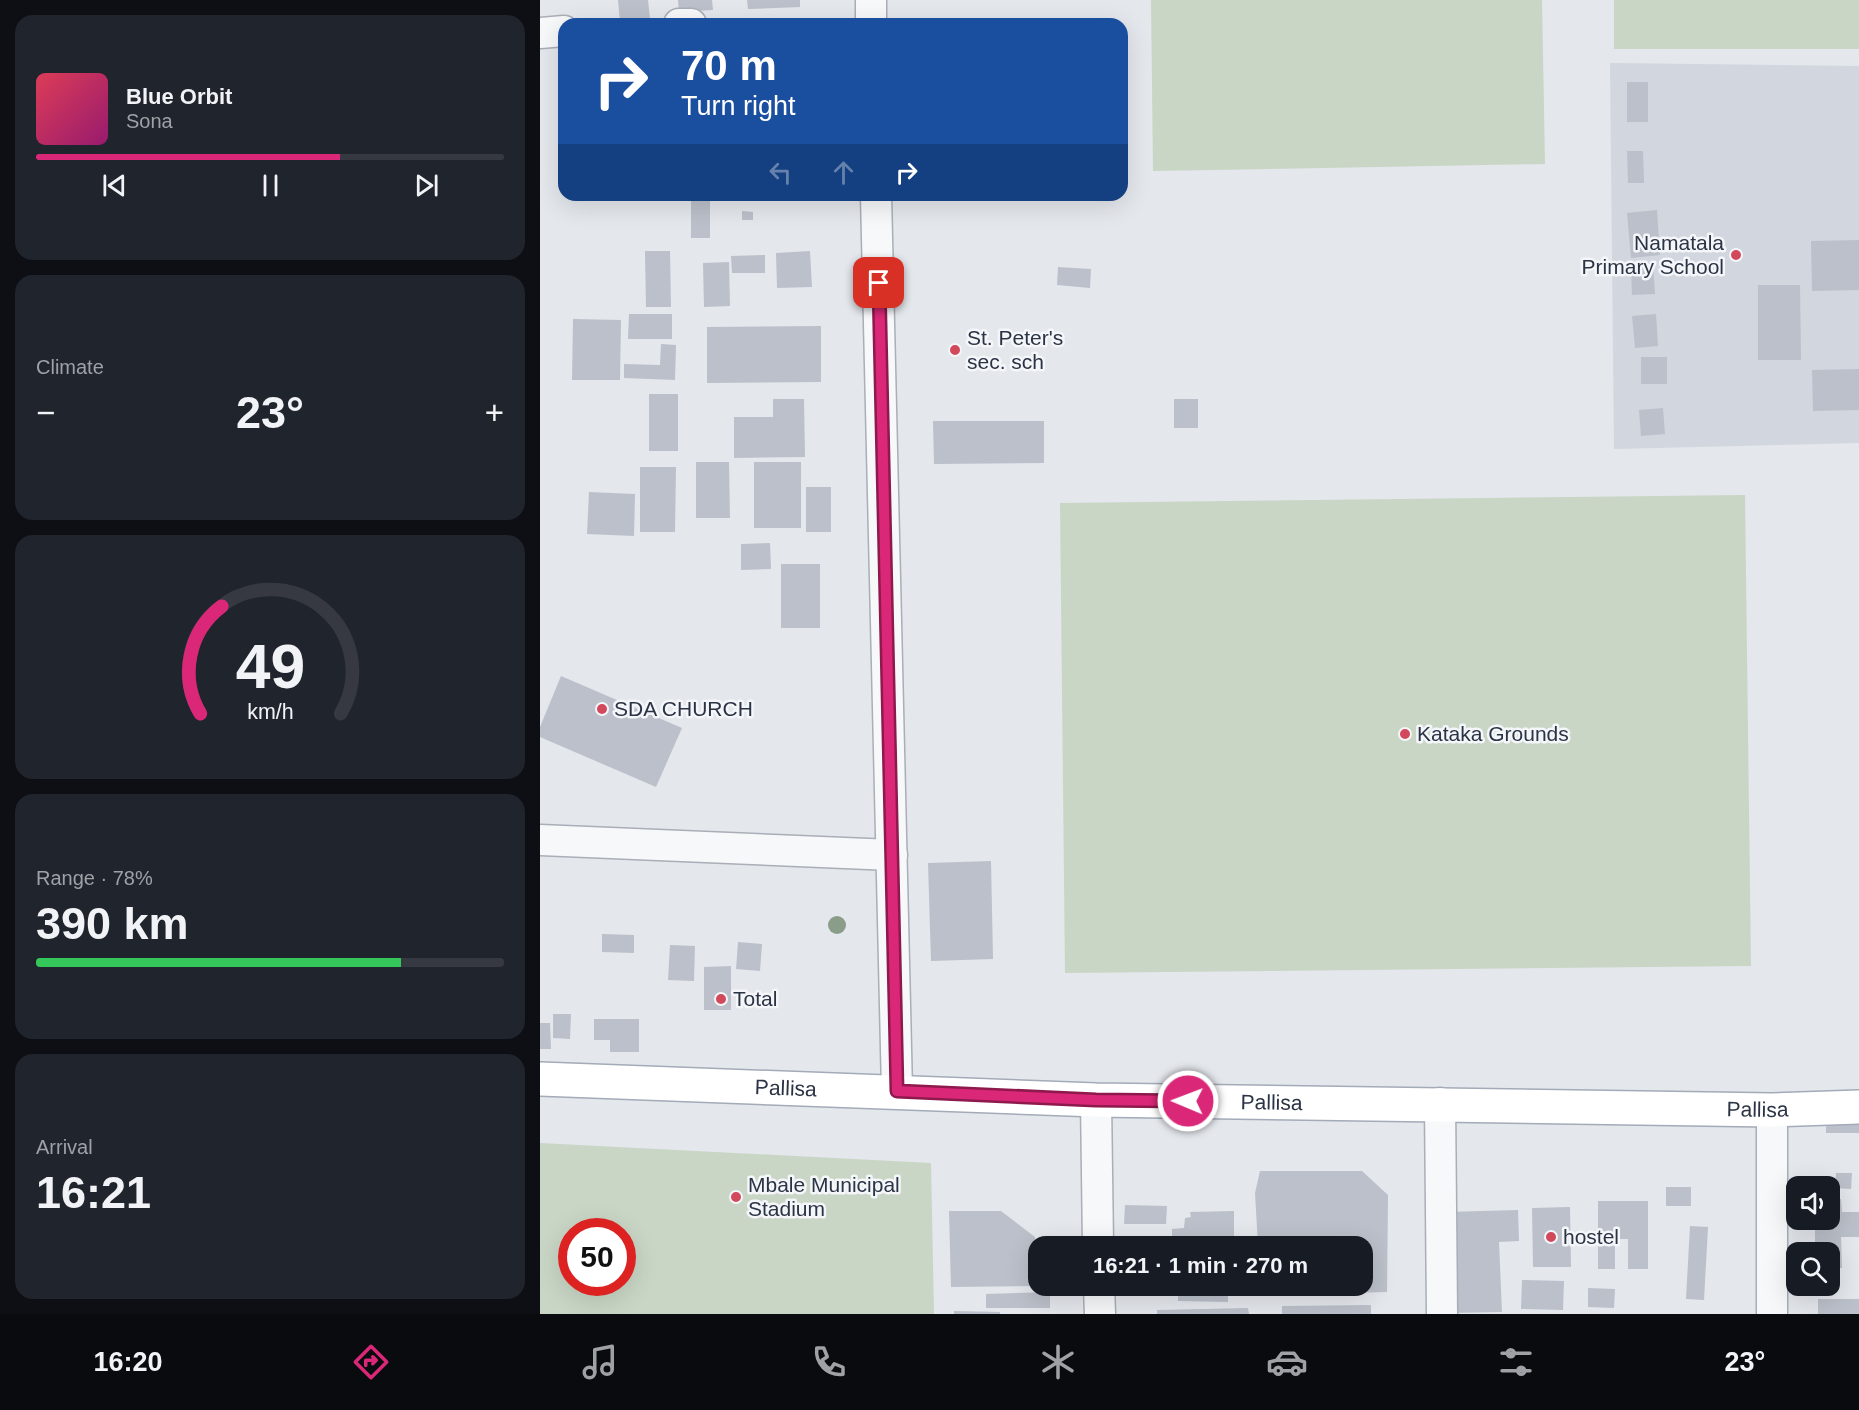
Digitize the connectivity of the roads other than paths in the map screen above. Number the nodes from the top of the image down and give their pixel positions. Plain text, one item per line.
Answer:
1 (871, 0) edge
2 (871, 18) edge
3 (558, 32) edge
4 (540, 33) edge
5 (876, 201) edge
6 (540, 840) edge
7 (892, 855) junction
8 (540, 1079) edge
9 (897, 1091) junction
10 (1096, 1100) junction
11 (1440, 1103) junction
12 (1859, 1107) edge
13 (1772, 1110) junction
14 (1098, 1236) edge
15 (1099, 1296) edge
16 (1100, 1314) edge
17 (1442, 1314) edge
18 (1772, 1314) edge

1 - 2 street
3 - 4 street
5 - 7 street
6 - 7 street
7 - 9 street
8 - 9 main road, Pallisa
9 - 10 main road, Pallisa
10 - 11 main road, Pallisa
10 - 14 street
11 - 13 main road, Pallisa
11 - 17 street
12 - 13 main road, Pallisa
13 - 18 street
15 - 16 street

